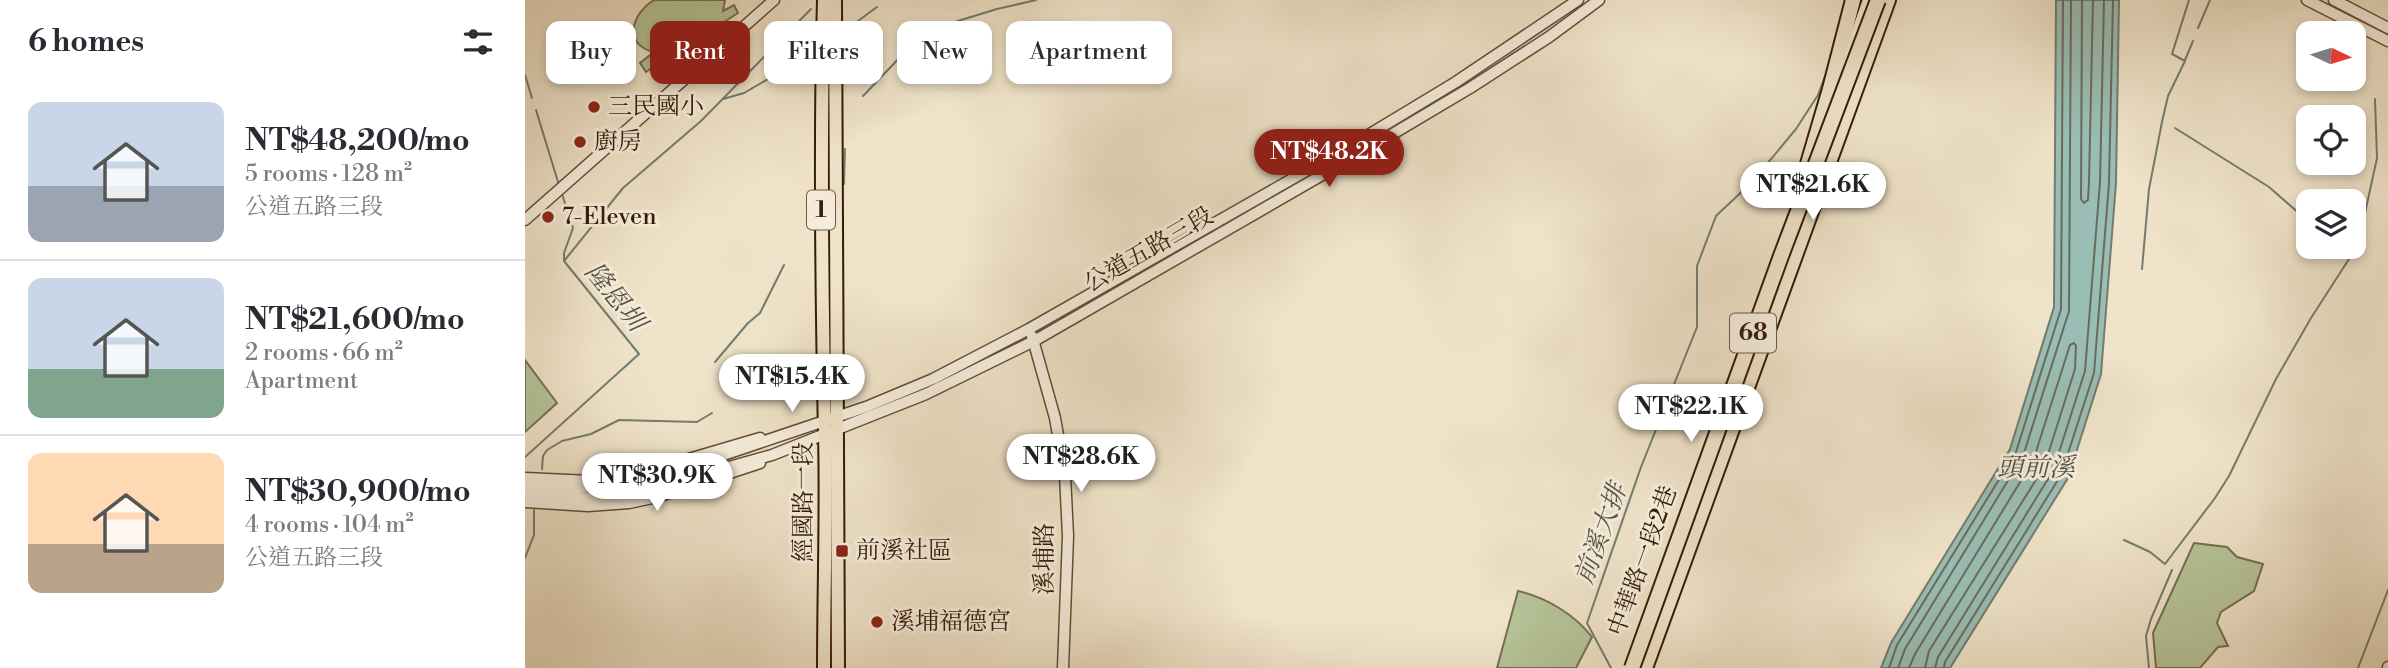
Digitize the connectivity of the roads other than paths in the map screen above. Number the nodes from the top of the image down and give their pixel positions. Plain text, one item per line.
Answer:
1 (774, 0) edge
2 (824, 0) edge
3 (835, 0) edge
4 (1577, 0) edge
5 (1599, 0) edge
6 (1853, 0) edge
7 (1868, 0) edge
8 (1878, 0) edge
9 (1888, 0) edge
10 (2307, 0) edge
11 (2319, 0) edge
12 (2334, 0) edge
13 (2388, 28) edge
14 (2388, 38) edge
15 (1803, 196) junction
16 (525, 220) edge
17 (1029, 329) junction
18 (1034, 341) junction
19 (831, 417) junction
20 (831, 432) junction
21 (771, 438) junction
22 (772, 455) junction
23 (525, 478) edge
24 (525, 486) edge
25 (525, 494) edge
26 (525, 502) edge
27 (824, 668) edge
28 (838, 668) edge
29 (1063, 668) edge
30 (1627, 668) edge
31 (1632, 668) edge
32 (1645, 668) edge

1 - 16 street
2 - 19 main road, 經國路一段 / 1
3 - 19 main road, 經國路一段 / 1
4 - 17 street, 公道五路三段
5 - 18 street, 公道五路三段
6 - 15 highway
7 - 15 street, 中華路一段2巷
8 - 31 highway, 68, bridge
9 - 32 highway, 68
10 - 14 street
11 - 14 street
12 - 13 street
15 - 30 street, 中華路一段2巷
17 - 18 street, 溪埔路
17 - 19 street, 公道五路三段
18 - 20 street, 公道五路三段
18 - 29 street, 溪埔路
19 - 20 main road, 經國路一段 / 1
19 - 21 street, 公道五路三段
20 - 22 street, 公道五路三段
20 - 27 main road, 經國路一段 / 1
20 - 28 main road, 經國路一段 / 1
21 - 23 street, 公道五路三段
21 - 24 street, 公道五路三段
22 - 25 street, 公道五路三段
22 - 26 street, 公道五路三段

